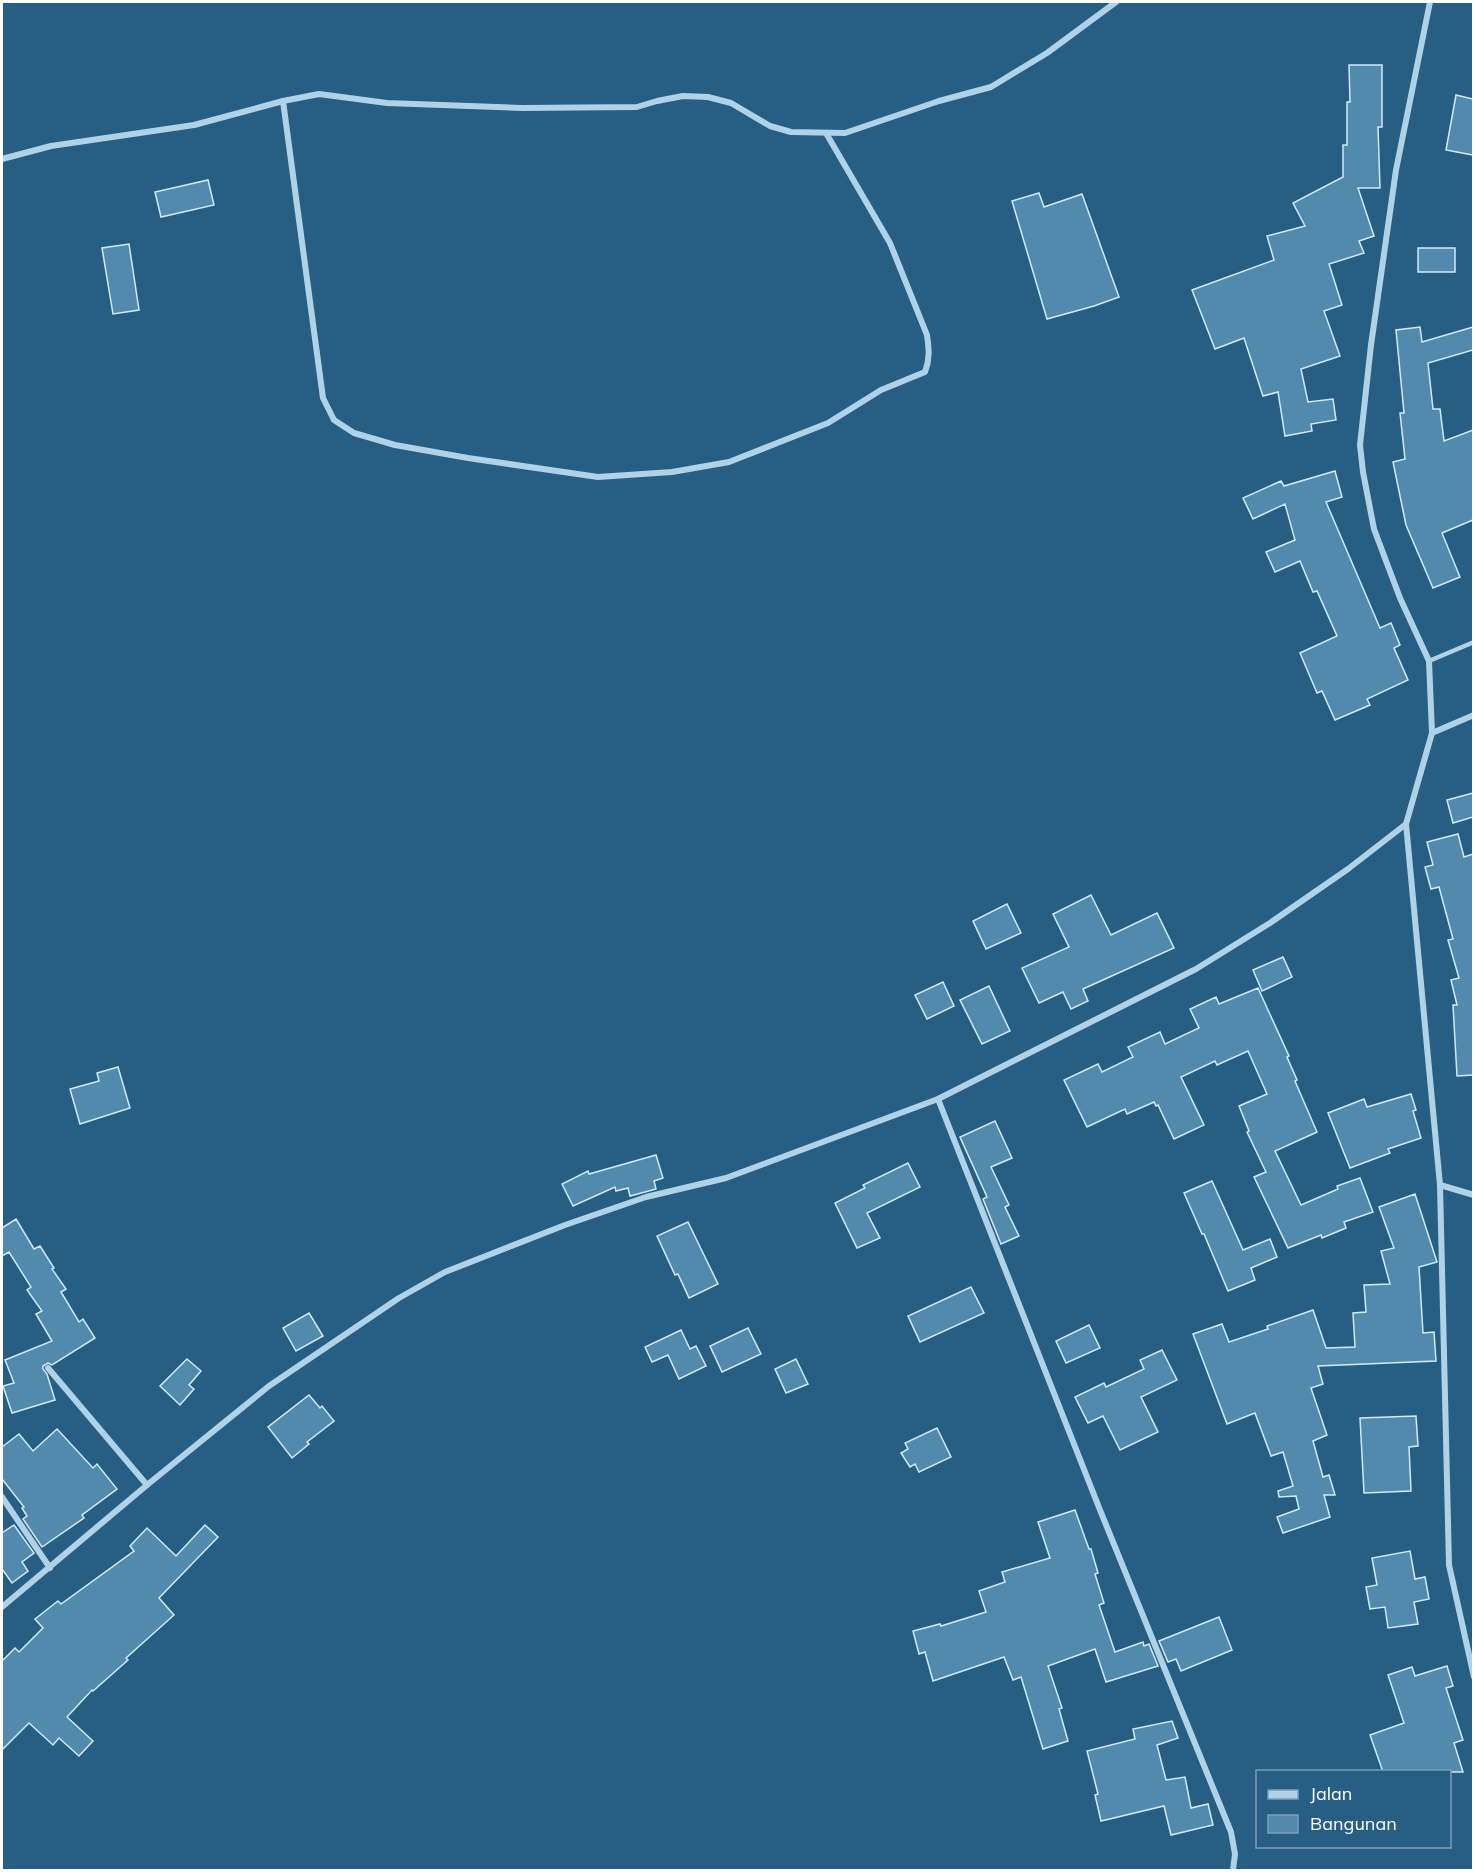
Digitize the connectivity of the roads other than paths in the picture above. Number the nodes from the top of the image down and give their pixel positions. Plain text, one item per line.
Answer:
1 (1116, 2) edge
2 (1430, 2) edge
3 (283, 101) junction
4 (826, 134) junction
5 (2, 159) edge
6 (1473, 642) edge
7 (1429, 661) junction
8 (1473, 715) edge
9 (1432, 733) junction
10 (1406, 824) junction
11 (938, 1099) junction
12 (1440, 1185) junction
13 (1473, 1195) edge
14 (48, 1368) dead end
15 (147, 1485) junction
16 (2, 1497) edge
17 (50, 1568) junction
18 (2, 1607) edge
19 (1473, 1677) edge
20 (1233, 1870) edge

1 - 4 street
2 - 7 street
3 - 4 street
3 - 4 street
3 - 5 street
6 - 7 lane
7 - 9 street
8 - 9 street
9 - 10 street
10 - 11 street
10 - 12 street
11 - 15 street
11 - 20 street
12 - 13 street
12 - 19 street
14 - 15 street
15 - 17 street
16 - 17 street
17 - 18 street

